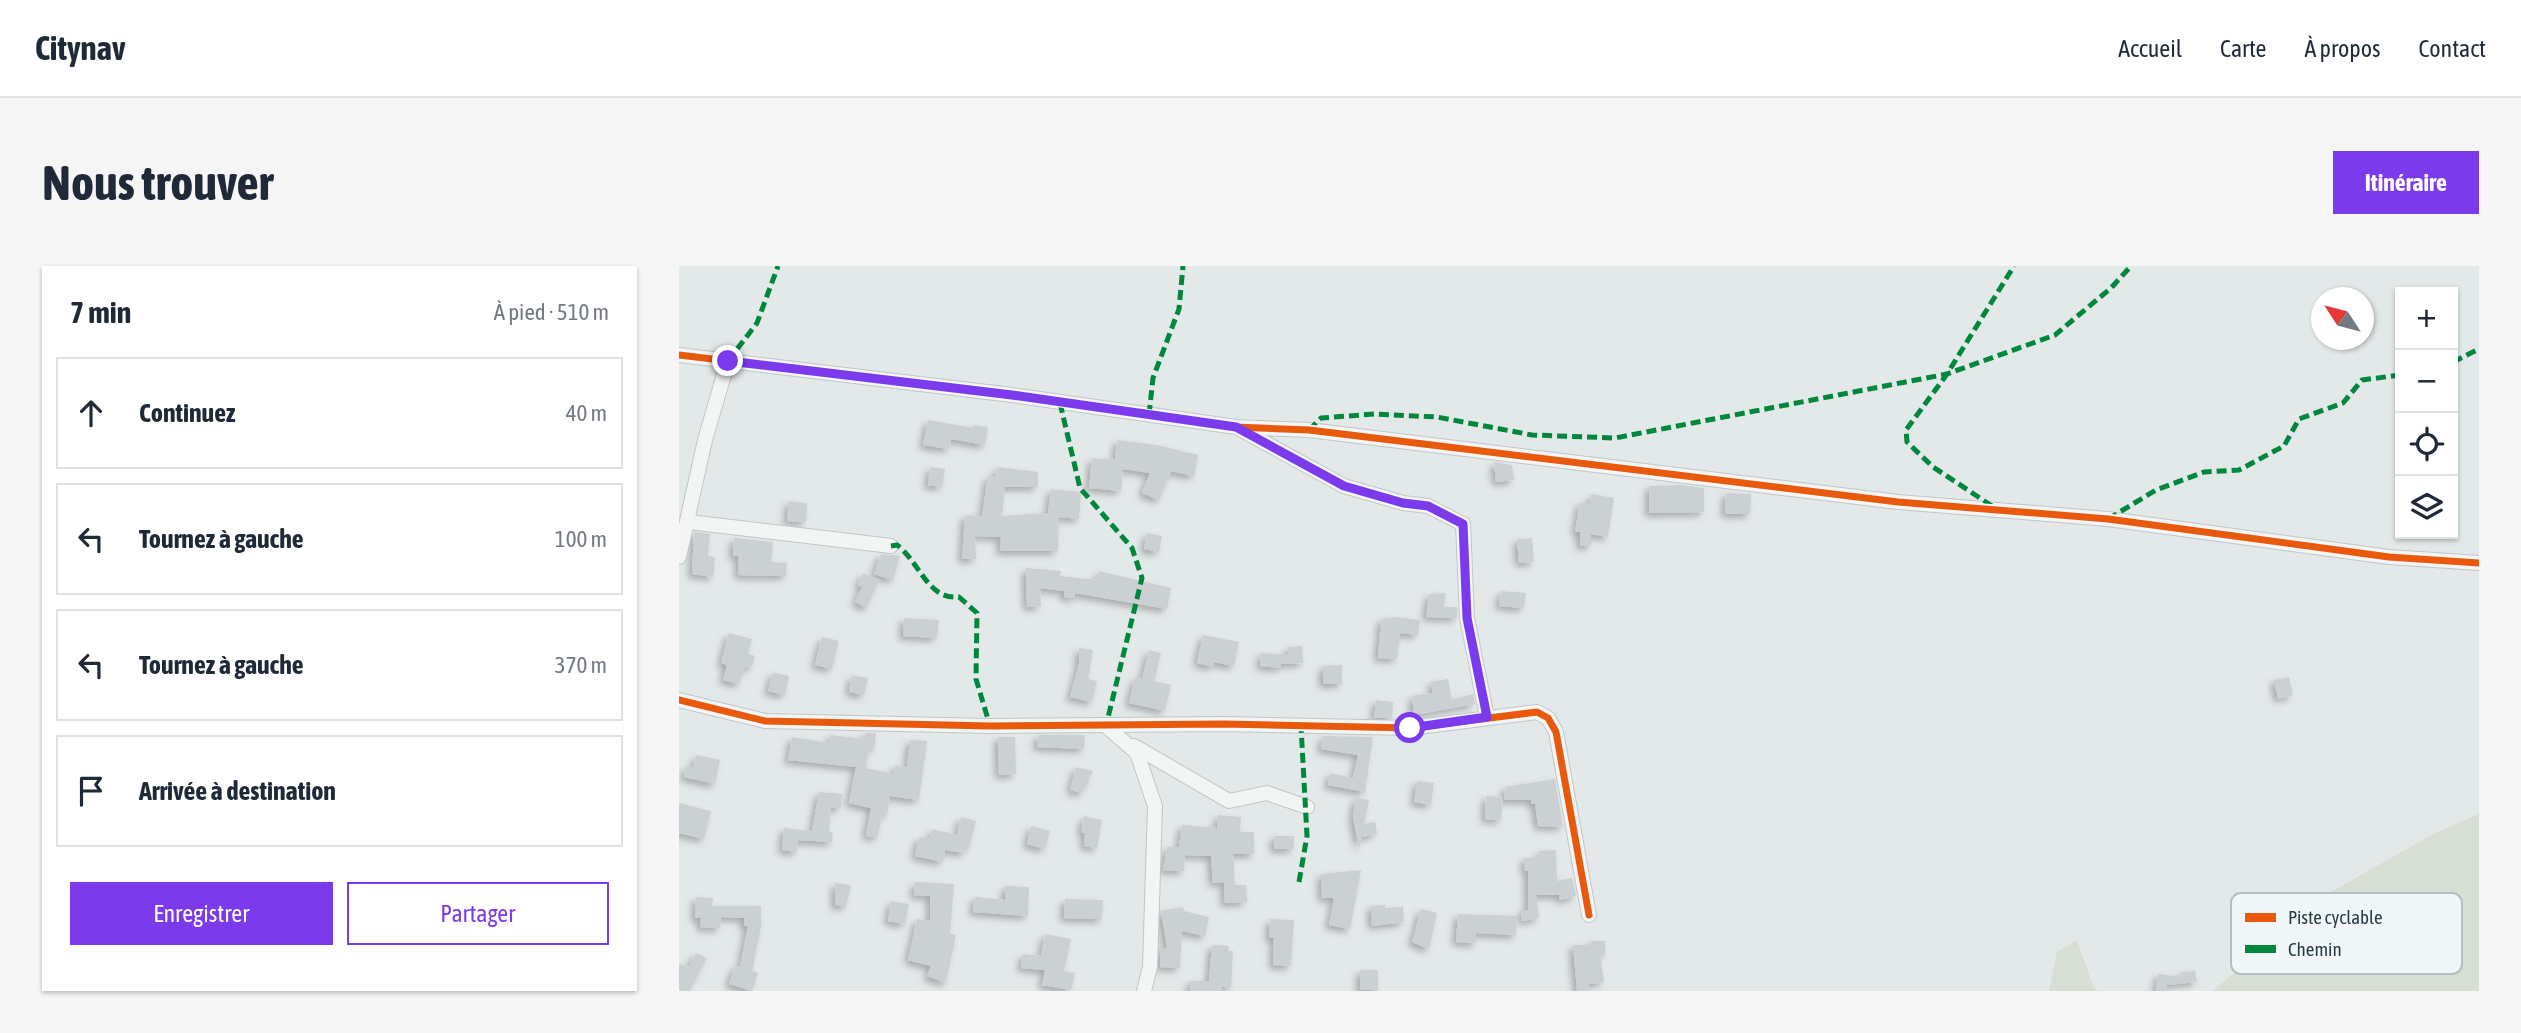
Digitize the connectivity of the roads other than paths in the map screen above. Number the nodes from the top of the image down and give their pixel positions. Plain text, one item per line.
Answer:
1 (679, 355) edge
2 (728, 361) junction
3 (1236, 427) junction
4 (689, 522) junction
5 (891, 546) dead end
6 (679, 556) edge
7 (2479, 563) edge
8 (679, 700) edge
9 (1487, 717) junction
10 (1106, 726) junction
11 (1124, 739) junction
12 (1307, 807) dead end
13 (1589, 915) dead end
14 (1144, 991) edge

1 - 2 street
2 - 3 street
2 - 4 street
3 - 7 street
3 - 9 street
4 - 5 street
4 - 6 street
8 - 10 street
9 - 10 street
9 - 13 street
10 - 11 street
11 - 12 street
11 - 14 street

